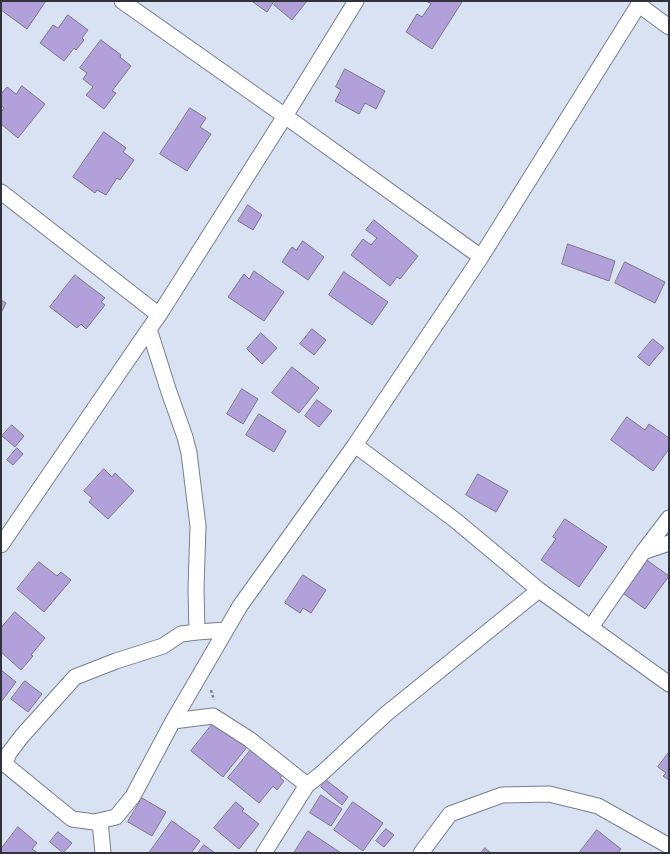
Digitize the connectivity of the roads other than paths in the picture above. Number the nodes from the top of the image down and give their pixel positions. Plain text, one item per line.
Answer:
1 (122, 1) edge
2 (356, 1) edge
3 (640, 3) edge
4 (669, 27) edge
5 (285, 116) junction
6 (1, 192) edge
7 (481, 257) junction
8 (160, 315) junction
9 (149, 329) junction
10 (355, 444) junction
11 (669, 518) edge
12 (669, 543) edge
13 (1, 545) edge
14 (643, 552) junction
15 (540, 590) junction
16 (591, 627) junction
17 (226, 630) junction
18 (197, 632) junction
19 (669, 684) edge
20 (173, 721) junction
21 (3, 763) edge
22 (307, 785) junction
23 (100, 821) junction
24 (669, 846) edge
25 (103, 853) edge
26 (264, 853) edge
27 (421, 853) edge

1 - 5 street
2 - 5 street
3 - 4 street
3 - 7 street
5 - 7 street
5 - 8 street
6 - 8 street
7 - 10 street
8 - 9 street
9 - 13 street
9 - 18 street
10 - 15 street
10 - 17 street
11 - 14 street
12 - 14 street
14 - 16 street
15 - 16 street
15 - 22 street
16 - 19 street
17 - 18 street
17 - 20 street
18 - 21 street
20 - 22 street
20 - 23 street
21 - 23 street
22 - 26 street
23 - 25 street
24 - 27 street

